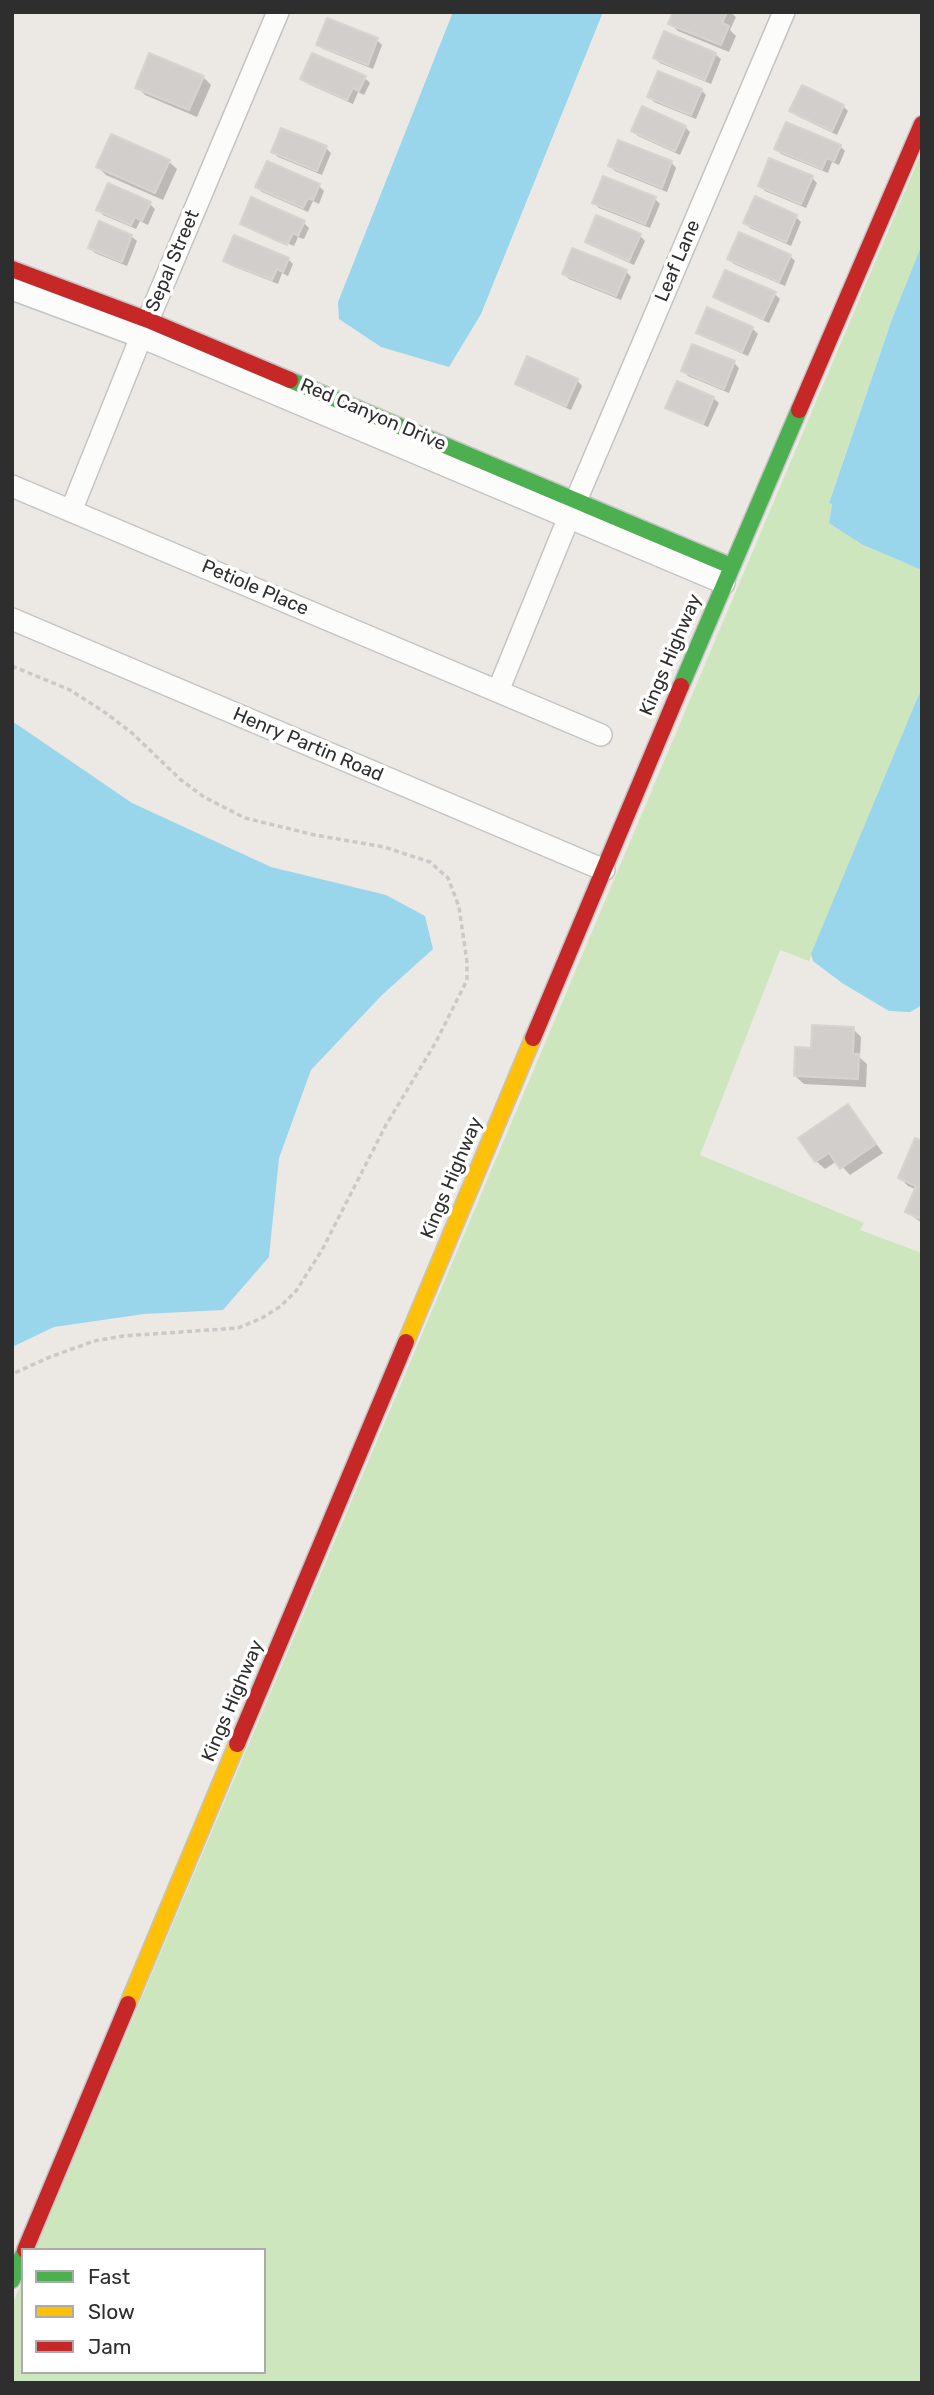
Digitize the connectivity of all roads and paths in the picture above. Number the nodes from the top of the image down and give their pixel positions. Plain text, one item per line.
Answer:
1 (278, 12) edge
2 (784, 12) edge
3 (922, 124) edge
4 (12, 269) edge
5 (12, 289) edge
6 (144, 328) junction
7 (12, 486) edge
8 (572, 509) junction
9 (71, 510) junction
10 (728, 575) junction
11 (12, 619) edge
12 (12, 666) edge
13 (498, 691) junction
14 (601, 735) dead end
15 (604, 870) junction
16 (12, 1374) edge
17 (26, 2248) edge
18 (21, 2259) edge
19 (12, 2280) edge

1 - 6 street, Sepal Street
2 - 8 street, Leaf Lane
3 - 10 street, Kings Highway
4 - 6 street, Red Canyon Drive
5 - 6 street, Red Canyon Drive
6 - 8 street, Red Canyon Drive
6 - 9 street, Sepal Street
7 - 9 street, Petiole Place
8 - 10 street, Red Canyon Drive
8 - 13 street
9 - 13 street, Petiole Place
10 - 15 street, Kings Highway
11 - 15 street, Henry Partin Road
12 - 16 path
13 - 14 street, Petiole Place
15 - 17 street, Kings Highway
18 - 19 street, Kings Highway

